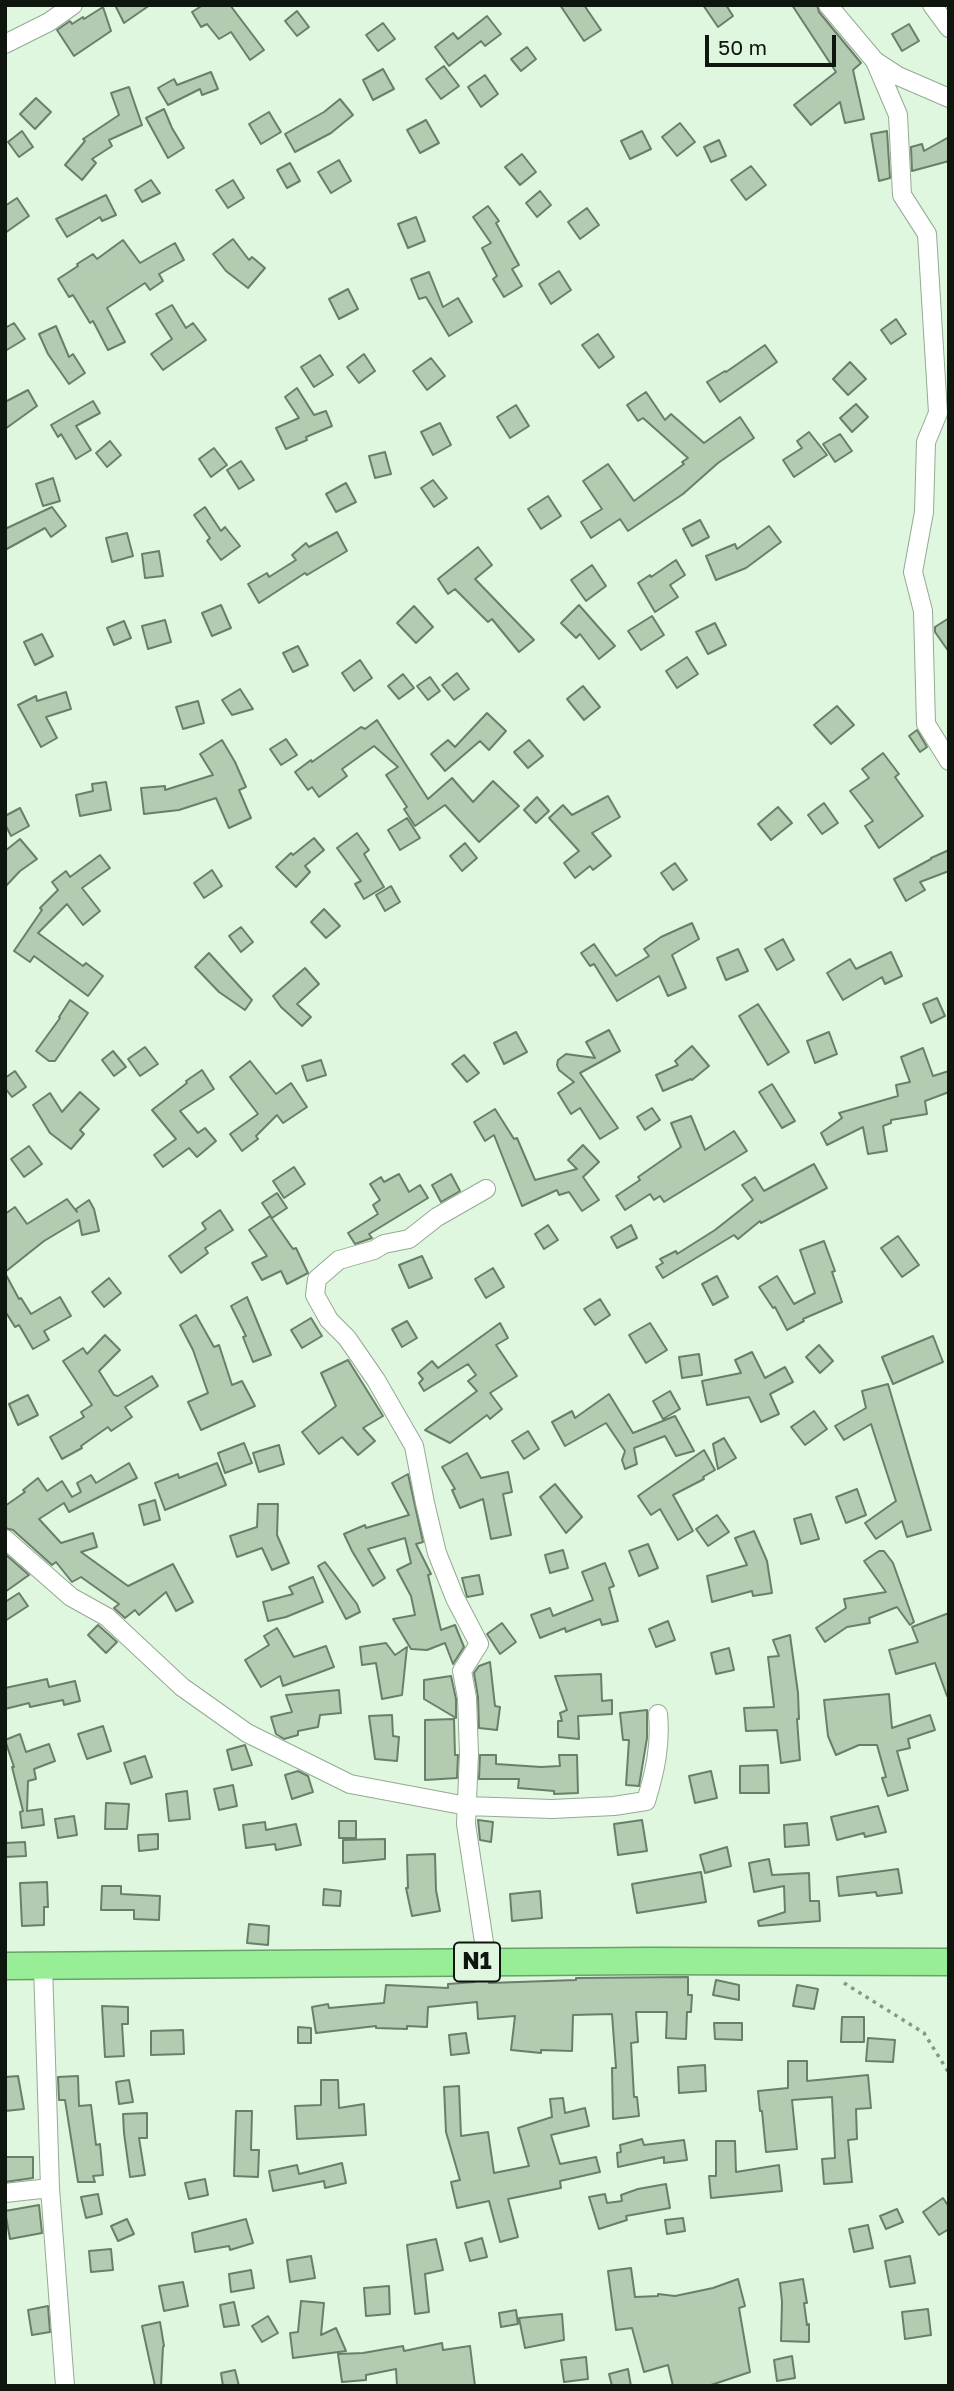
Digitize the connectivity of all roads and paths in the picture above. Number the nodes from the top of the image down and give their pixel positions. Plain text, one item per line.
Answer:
1 (73, 5) edge
2 (828, 5) edge
3 (932, 5) edge
4 (949, 28) edge
5 (5, 44) edge
6 (875, 61) junction
7 (949, 98) edge
8 (949, 761) edge
9 (486, 1189) dead end
10 (5, 1539) edge
11 (658, 1714) dead end
12 (467, 1806) junction
13 (487, 1962) junction
14 (949, 1962) edge
15 (43, 1965) junction
16 (5, 1966) edge
17 (843, 1983) dead end
18 (949, 2073) edge
19 (50, 2188) junction
20 (5, 2193) edge
21 (65, 2386) edge

1 - 5 street
2 - 6 street
3 - 4 street
6 - 7 street
6 - 8 street
9 - 12 street
10 - 12 street
11 - 12 street
12 - 13 street
13 - 14 highway, N1
13 - 15 highway, N1
15 - 16 highway, N1
15 - 19 street
17 - 18 path
19 - 20 street
19 - 21 street

